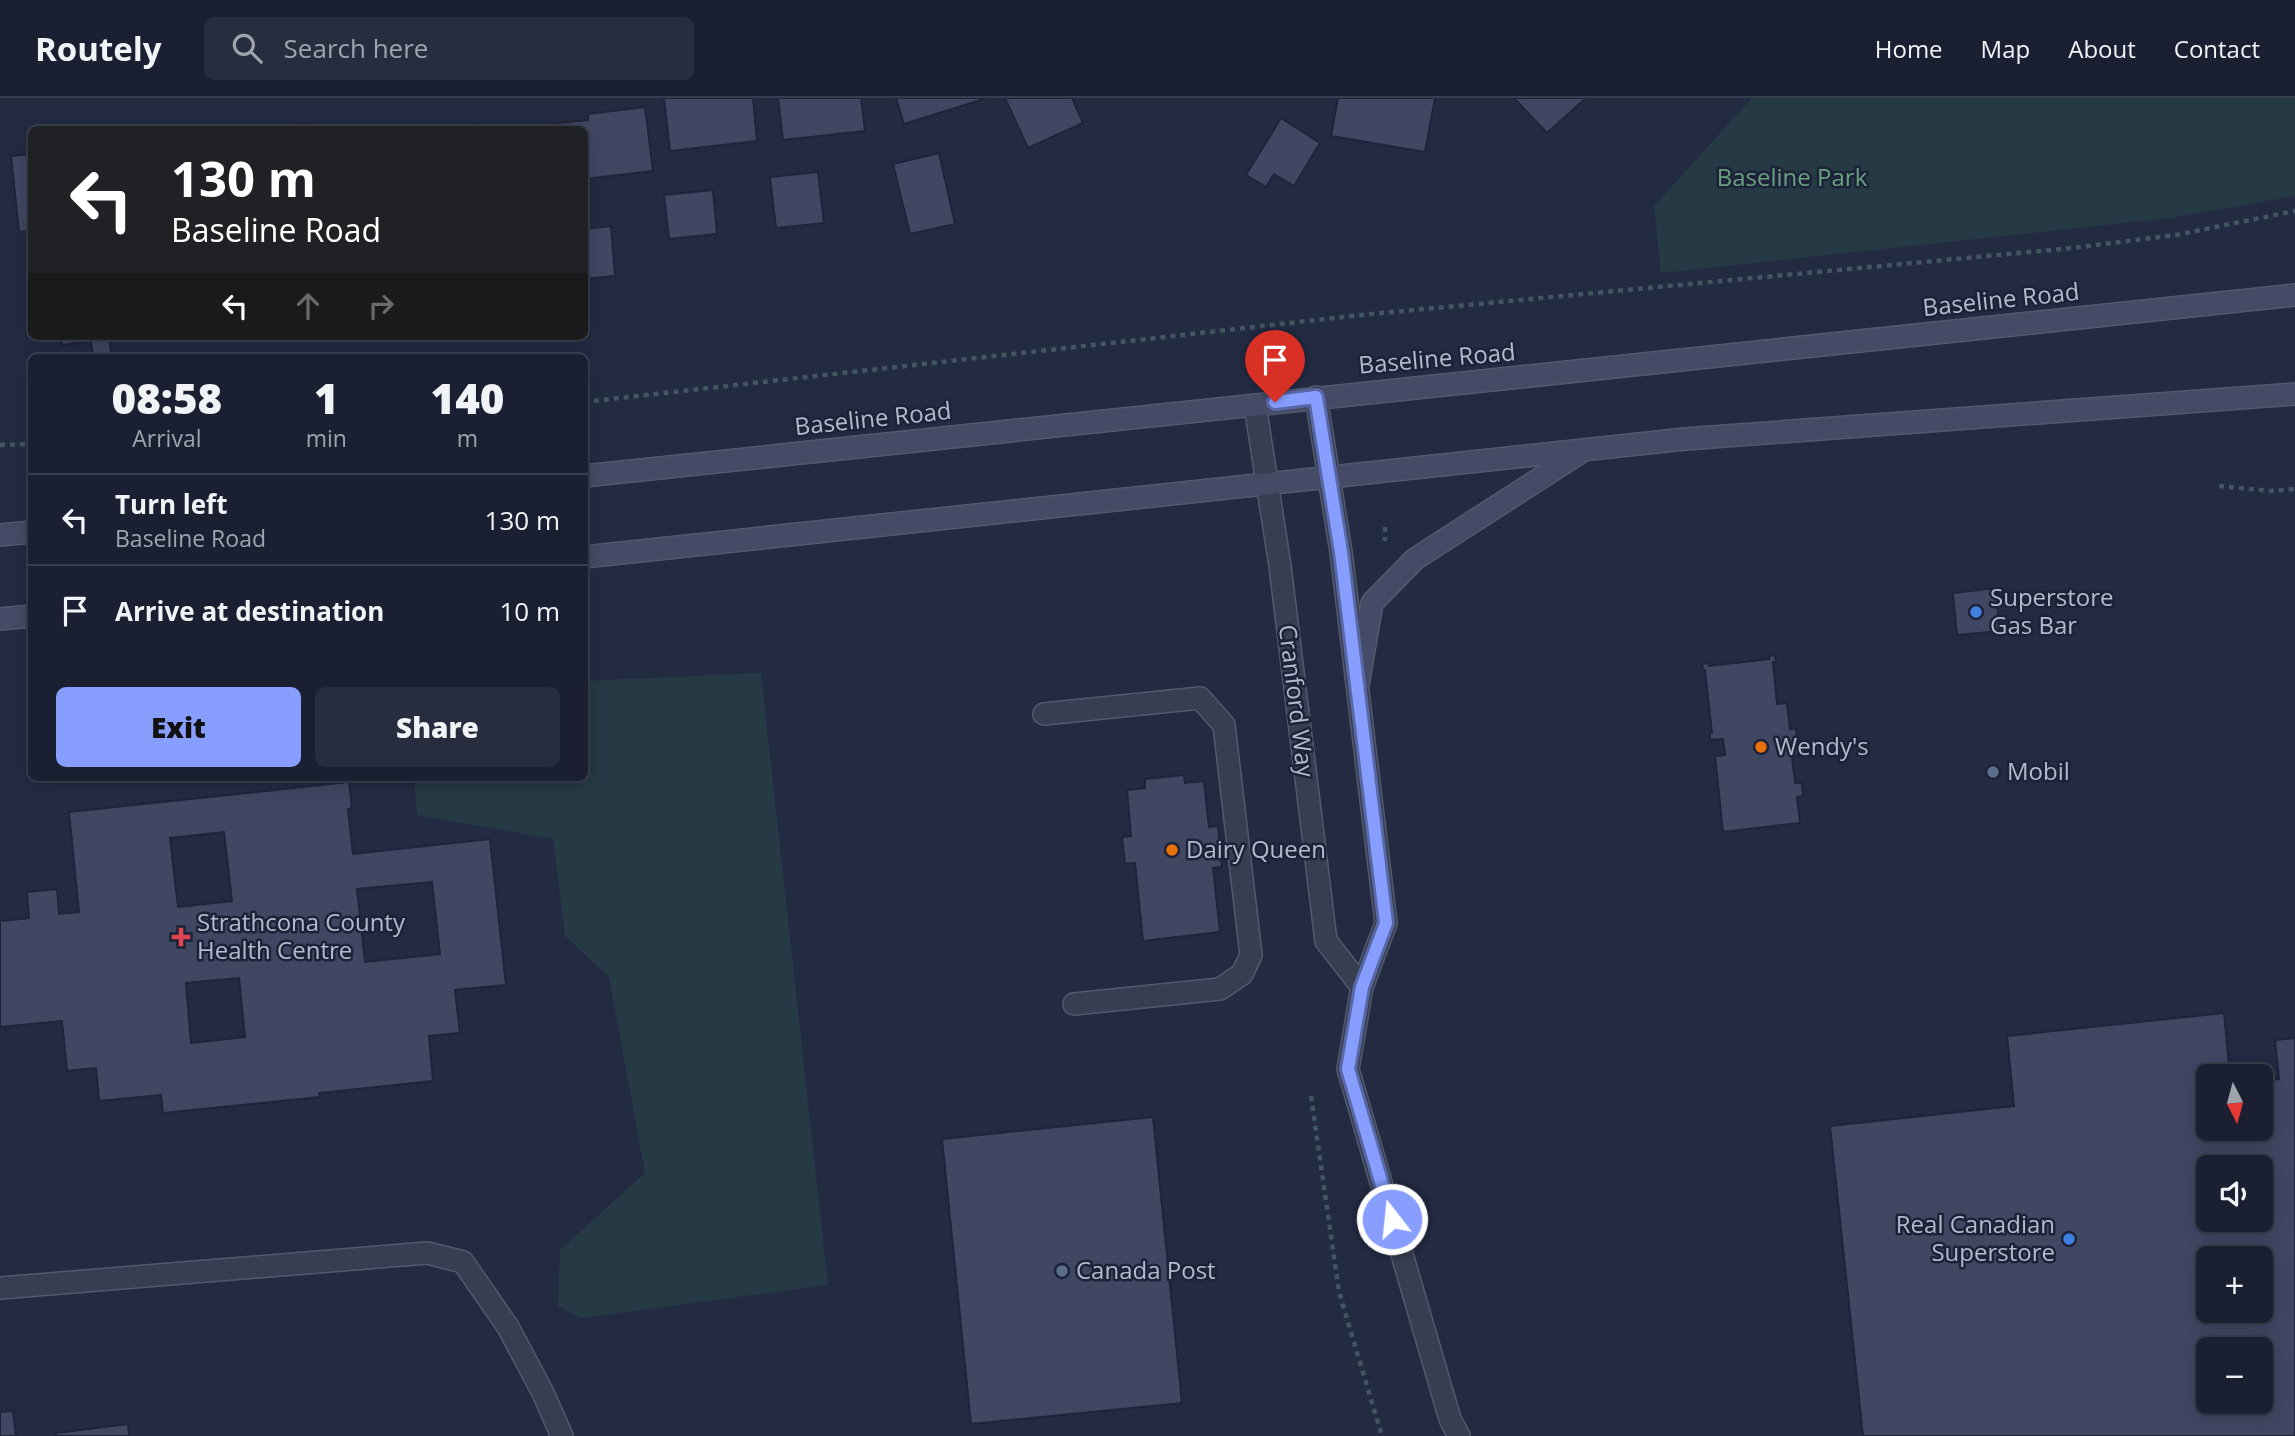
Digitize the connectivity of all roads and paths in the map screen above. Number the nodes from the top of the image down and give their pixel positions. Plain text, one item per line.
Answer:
1 (2295, 211) edge
2 (2295, 295) edge
3 (2295, 394) edge
4 (1316, 397) junction
5 (588, 402) edge
6 (1255, 405) junction
7 (28, 444) edge
8 (0, 445) edge
9 (1583, 451) junction
10 (588, 476) edge
11 (1328, 478) junction
12 (1266, 486) junction
13 (2219, 486) dead end
14 (2295, 489) edge
15 (1385, 527) dead end
16 (28, 532) edge
17 (0, 535) edge
18 (1374, 544) dead end
19 (588, 557) edge
20 (28, 616) edge
21 (0, 619) edge
22 (1358, 685) junction
23 (1044, 714) dead end
24 (1362, 987) junction
25 (1074, 1004) dead end
26 (1311, 1097) dead end
27 (0, 1288) edge
28 (562, 1436) edge
29 (1382, 1436) edge
30 (1459, 1436) edge

1 - 5 path
2 - 4 main road, Baseline Road
3 - 9 main road
4 - 6 main road, Baseline Road
4 - 11 street
6 - 10 main road, Baseline Road
6 - 12 street, Cranford Way
7 - 8 path
9 - 11 main road
9 - 22 main road
11 - 12 main road
11 - 22 street
12 - 19 main road
12 - 24 street, Cranford Way
13 - 14 path
15 - 18 path
16 - 17 main road
20 - 21 main road
22 - 24 street
23 - 25 street
24 - 30 street
26 - 29 path
27 - 28 street

